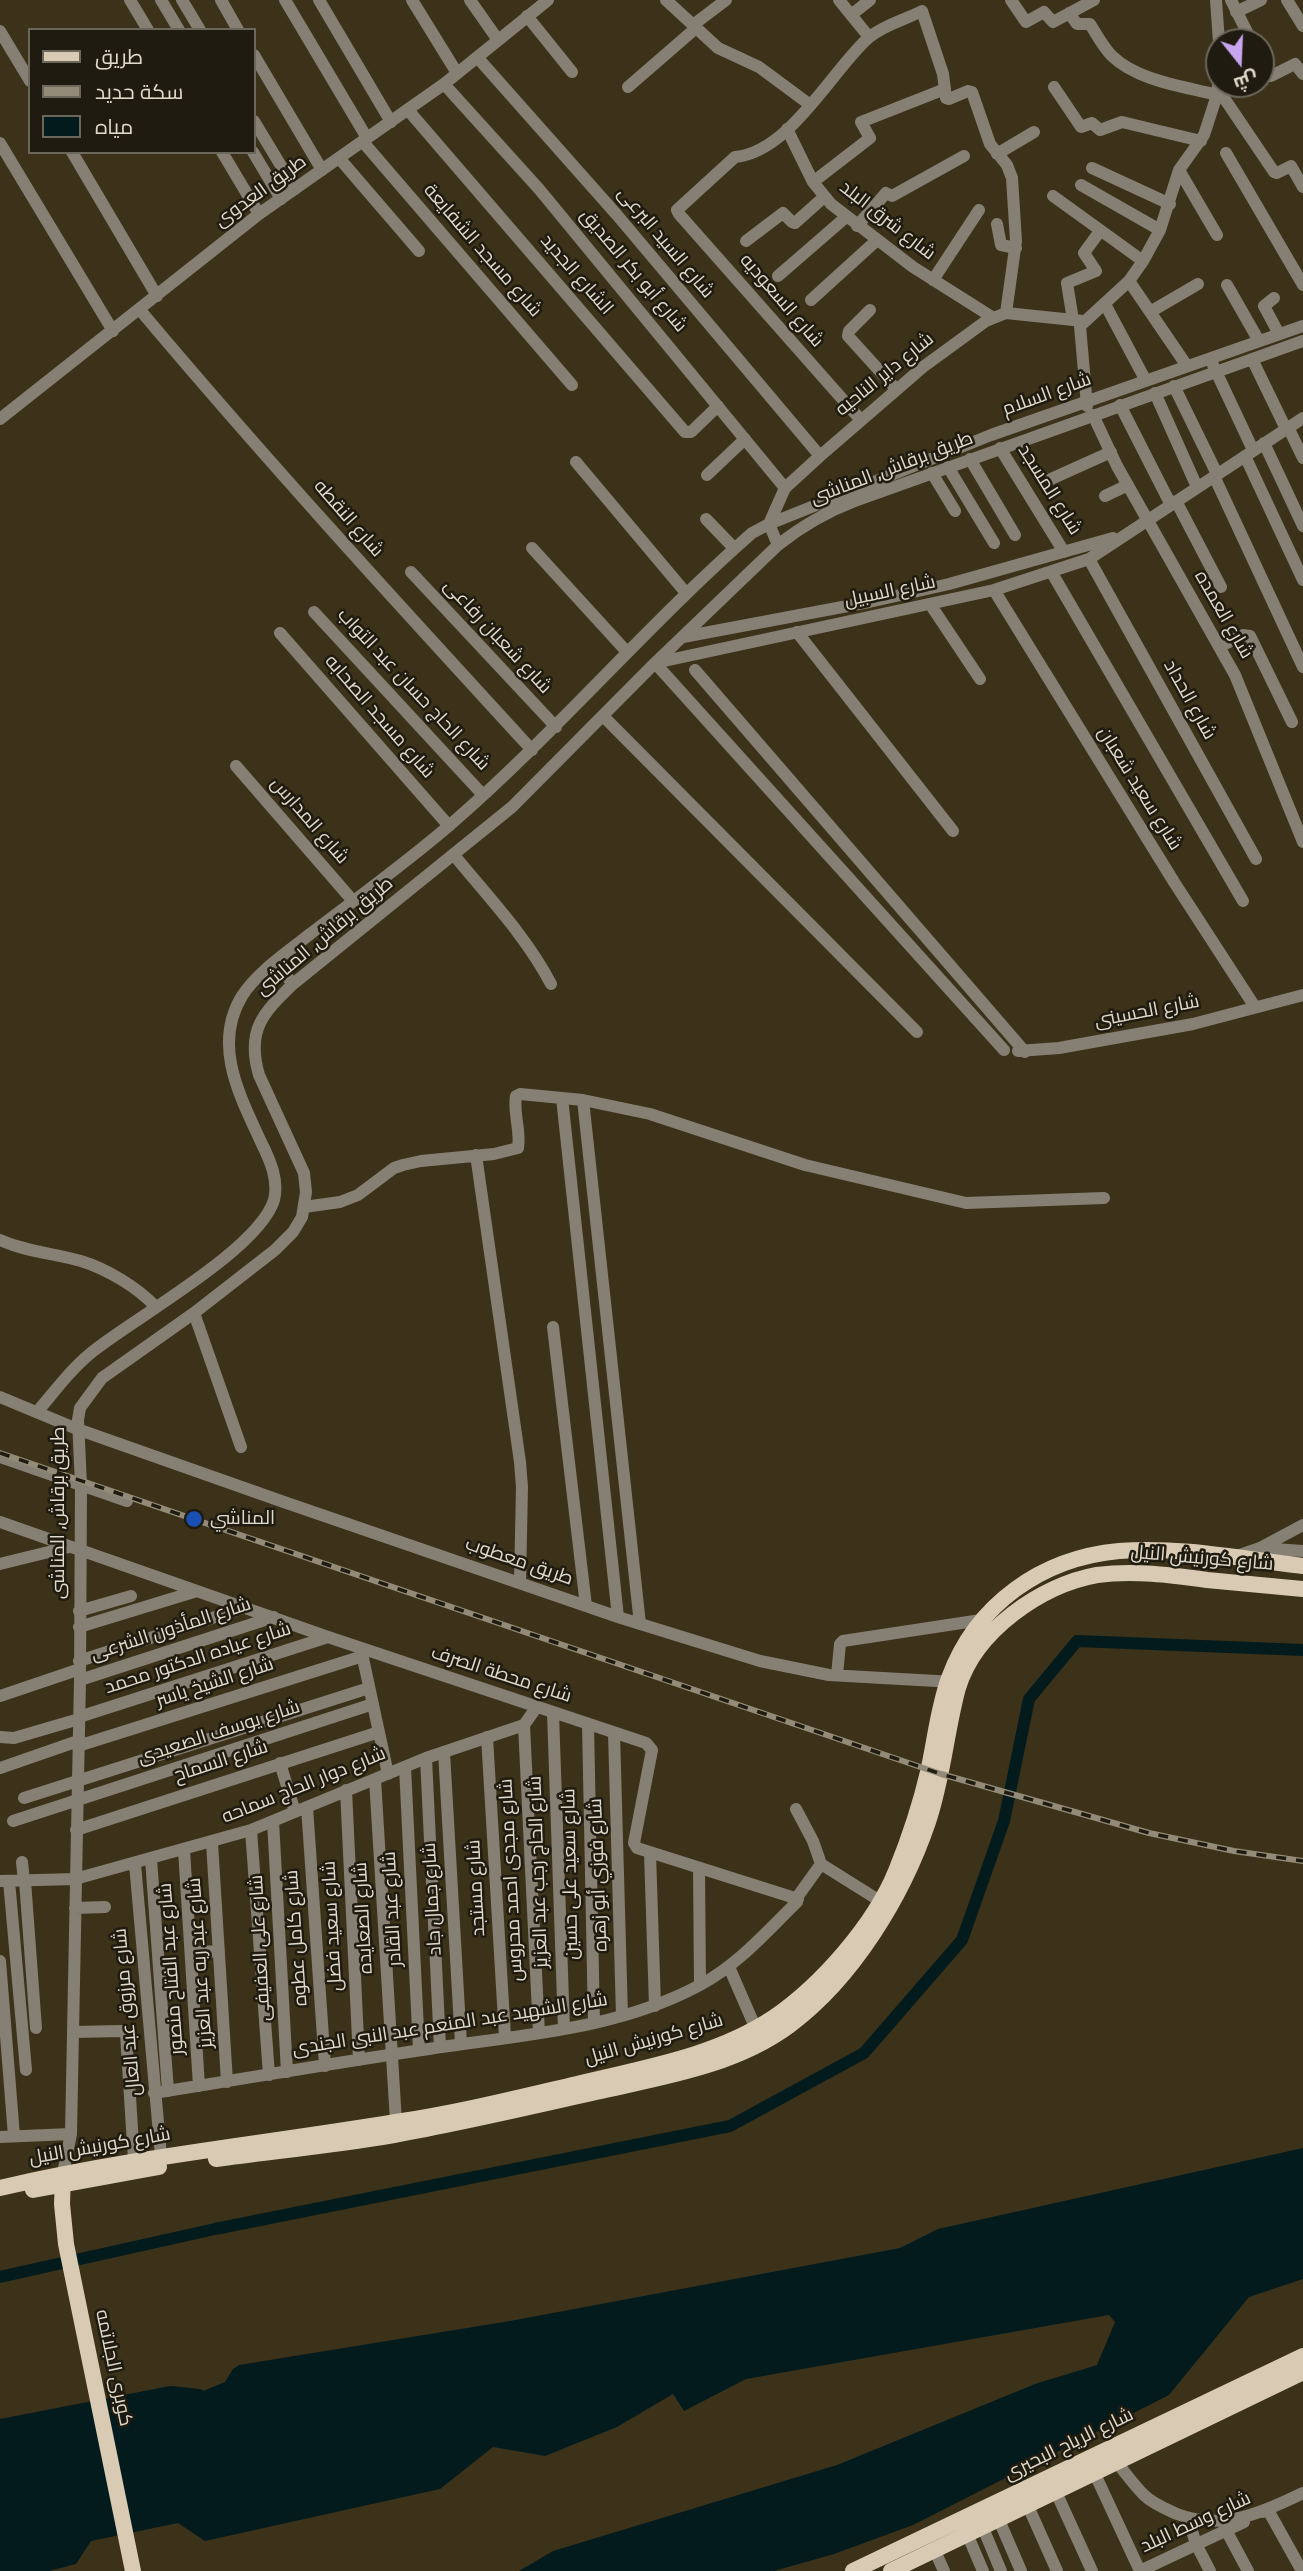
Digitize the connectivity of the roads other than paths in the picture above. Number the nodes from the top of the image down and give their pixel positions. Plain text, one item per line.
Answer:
1 (130, 0) edge
2 (161, 0) edge
3 (182, 0) edge
4 (221, 0) edge
5 (285, 0) edge
6 (319, 0) edge
7 (412, 0) edge
8 (470, 0) edge
9 (548, 0) edge
10 (666, 0) edge
11 (726, 0) edge
12 (839, 0) edge
13 (870, 0) edge
14 (1011, 0) edge
15 (1094, 0) edge
16 (1216, 0) edge
17 (1261, 0) edge
18 (1287, 0) edge
19 (1233, 6) edge
20 (1069, 13) junction
21 (851, 15) junction
22 (527, 16) junction
23 (1303, 26) edge
24 (695, 27) junction
25 (147, 28) edge
26 (178, 28) edge
27 (199, 28) edge
28 (238, 28) edge
29 (1218, 28) edge
30 (1245, 28) edge
31 (0, 31) edge
32 (869, 37) junction
33 (498, 40) junction
34 (477, 57) junction
35 (256, 58) edge
36 (572, 72) dead end
37 (457, 73) junction
38 (1275, 73) edge
39 (1303, 74) edge
40 (28, 78) edge
41 (444, 84) junction
42 (1205, 86) edge
43 (628, 87) dead end
44 (1054, 87) dead end
45 (945, 89) junction
46 (1215, 98) edge
47 (1225, 98) edge
48 (809, 104) junction
49 (408, 110) junction
50 (391, 122) junction
51 (256, 124) edge
52 (787, 129) junction
53 (1034, 132) dead end
54 (365, 140) junction
55 (1201, 141) junction
56 (0, 143) edge
57 (997, 153) junction
58 (1226, 153) dead end
59 (73, 154) edge
60 (223, 154) edge
61 (254, 154) edge
62 (964, 156) dead end
63 (339, 159) junction
64 (1092, 168) dead end
65 (322, 170) junction
66 (1179, 170) junction
67 (813, 182) junction
68 (1081, 185) dead end
69 (1303, 187) edge
70 (295, 190) junction
71 (1053, 196) dead end
72 (824, 197) junction
73 (281, 199) junction
74 (1170, 204) junction
75 (979, 210) dead end
76 (259, 214) junction
77 (846, 218) junction
78 (997, 224) dead end
79 (858, 226) junction
80 (1160, 230) junction
81 (1100, 231) junction
82 (1217, 235) dead end
83 (876, 241) junction
84 (746, 242) dead end
85 (1016, 248) junction
86 (419, 251) dead end
87 (1143, 261) junction
88 (778, 276) dead end
89 (933, 280) junction
90 (1129, 281) junction
91 (1198, 284) dead end
92 (1227, 285) dead end
93 (1303, 285) edge
94 (157, 296) junction
95 (1274, 298) dead end
96 (811, 300) dead end
97 (1105, 304) junction
98 (140, 310) junction
99 (870, 310) dead end
100 (1150, 312) junction
101 (1006, 313) junction
102 (992, 317) junction
103 (1078, 321) junction
104 (1303, 326) edge
105 (113, 331) junction
106 (1279, 334) junction
107 (1259, 341) junction
108 (1303, 341) edge
109 (1210, 358) junction
110 (1252, 359) junction
111 (1186, 366) junction
112 (1216, 372) junction
113 (1146, 380) junction
114 (572, 385) dead end
115 (1174, 386) junction
116 (896, 389) junction
117 (1156, 393) junction
118 (1087, 401) junction
119 (1120, 405) junction
120 (718, 406) junction
121 (1091, 415) junction
122 (1303, 418) edge
123 (0, 419) edge
124 (860, 419) junction
125 (1287, 428) junction
126 (745, 439) junction
127 (1000, 448) junction
128 (1254, 450) junction
129 (1111, 452) junction
130 (820, 456) junction
131 (1303, 458) edge
132 (970, 459) junction
133 (576, 462) dead end
134 (948, 467) junction
135 (932, 473) junction
136 (707, 475) dead end
137 (1215, 475) junction
138 (1051, 479) dead end
139 (1128, 485) junction
140 (1197, 487) junction
141 (785, 488) junction
142 (1105, 495) dead end
143 (1173, 503) junction
144 (955, 512) dead end
145 (706, 519) dead end
146 (1148, 520) junction
147 (768, 524) junction
148 (1303, 526) edge
149 (1016, 535) dead end
150 (1124, 536) junction
151 (994, 542) dead end
152 (778, 545) junction
153 (532, 548) dead end
154 (734, 548) junction
155 (1064, 552) junction
156 (1089, 559) junction
157 (411, 572) dead end
158 (1052, 573) junction
159 (1303, 580) edge
160 (1221, 587) dead end
161 (994, 590) junction
162 (686, 593) junction
163 (930, 604) junction
164 (314, 612) dead end
165 (797, 632) junction
166 (280, 633) dead end
167 (683, 637) junction
168 (1219, 647) junction
169 (627, 652) junction
170 (655, 663) junction
171 (1303, 667) edge
172 (695, 670) dead end
173 (981, 679) dead end
174 (603, 716) junction
175 (1292, 722) dead end
176 (556, 727) junction
177 (532, 750) junction
178 (236, 766) dead end
179 (483, 795) junction
180 (449, 826) junction
181 (953, 831) dead end
182 (1303, 842) edge
183 (454, 855) junction
184 (1256, 859) dead end
185 (353, 901) junction
186 (1243, 901) dead end
187 (275, 962) junction
188 (293, 984) junction
189 (551, 984) dead end
190 (1303, 995) edge
191 (1255, 1007) junction
192 (917, 1032) dead end
193 (1025, 1052) junction
194 (562, 1098) junction
195 (583, 1100) junction
196 (476, 1155) junction
197 (1104, 1198) dead end
198 (304, 1208) junction
199 (0, 1240) edge
200 (156, 1307) junction
201 (194, 1313) junction
202 (553, 1327) dead end
203 (0, 1397) edge
204 (42, 1414) junction
205 (72, 1426) junction
206 (241, 1447) dead end
207 (0, 1457) edge
208 (81, 1485) junction
209 (127, 1501) dead end
210 (0, 1522) edge
211 (1303, 1525) edge
212 (1260, 1548) junction
213 (74, 1549) junction
214 (1303, 1551) edge
215 (1233, 1558) junction
216 (0, 1564) edge
217 (1303, 1566) edge
218 (520, 1582) junction
219 (1303, 1589) edge
220 (197, 1591) junction
221 (131, 1596) dead end
222 (586, 1606) junction
223 (247, 1607) junction
224 (79, 1611) junction
225 (274, 1616) junction
226 (618, 1616) junction
227 (981, 1620) junction
228 (640, 1624) junction
229 (79, 1627) junction
230 (328, 1637) junction
231 (362, 1652) junction
232 (80, 1670) junction
233 (837, 1675) junction
234 (954, 1682) junction
235 (369, 1688) junction
236 (0, 1696) edge
237 (373, 1704) junction
238 (536, 1708) junction
239 (553, 1713) junction
240 (79, 1718) junction
241 (588, 1724) junction
242 (524, 1725) junction
243 (379, 1732) junction
244 (614, 1733) junction
245 (0, 1737) edge
246 (487, 1737) junction
247 (78, 1744) junction
248 (444, 1752) junction
249 (426, 1759) junction
250 (280, 1763) junction
251 (405, 1767) junction
252 (0, 1768) edge
253 (388, 1774) junction
254 (375, 1779) junction
255 (77, 1781) junction
256 (346, 1790) junction
257 (24, 1798) dead end
258 (77, 1799) junction
259 (301, 1809) junction
260 (796, 1810) dead end
261 (923, 1818) junction
262 (13, 1821) dead end
263 (273, 1821) junction
264 (76, 1830) junction
265 (251, 1830) junction
266 (212, 1843) junction
267 (184, 1850) junction
268 (650, 1853) junction
269 (151, 1859) junction
270 (22, 1862) dead end
271 (135, 1864) junction
272 (821, 1864) junction
273 (699, 1868) junction
274 (75, 1879) junction
275 (5, 1881) edge
276 (24, 1881) junction
277 (798, 1899) junction
278 (880, 1901) junction
279 (105, 1907) dead end
280 (75, 1908) junction
281 (219, 1951) junction
282 (197, 1952) dead end
283 (0, 1961) edge
284 (729, 1967) junction
285 (1, 1981) edge
286 (701, 1985) junction
287 (655, 2006) junction
288 (622, 2016) junction
289 (593, 2023) junction
290 (36, 2028) dead end
291 (564, 2029) junction
292 (756, 2029) junction
293 (73, 2032) junction
294 (539, 2033) junction
295 (505, 2037) junction
296 (461, 2044) junction
297 (440, 2047) junction
298 (419, 2050) junction
299 (725, 2051) junction
300 (392, 2055) junction
301 (359, 2060) junction
302 (325, 2066) junction
303 (26, 2070) dead end
304 (287, 2072) junction
305 (269, 2075) junction
306 (227, 2082) junction
307 (199, 2086) junction
308 (168, 2091) junction
309 (154, 2094) junction
310 (396, 2122) junction
311 (376, 2132) junction
312 (71, 2134) junction
313 (15, 2136) junction
314 (0, 2137) edge
315 (219, 2154) junction
316 (161, 2156) junction
317 (134, 2160) junction
318 (63, 2179) junction
319 (0, 2188) edge
320 (0, 2197) edge
321 (1303, 2356) edge
322 (1303, 2372) edge
323 (1116, 2462) junction
324 (1094, 2472) junction
325 (1056, 2492) junction
326 (1303, 2493) edge
327 (1028, 2506) junction
328 (1269, 2510) junction
329 (1188, 2518) junction
330 (999, 2520) junction
331 (983, 2528) junction
332 (1227, 2530) junction
333 (968, 2536) junction
334 (1196, 2544) junction
335 (934, 2551) junction
336 (901, 2569) edge
337 (133, 2571) edge
338 (853, 2571) edge
339 (944, 2571) edge
340 (983, 2571) edge
341 (1001, 2571) edge
342 (1021, 2571) edge
343 (1057, 2571) edge
344 (1092, 2571) edge
345 (1140, 2571) edge
346 (1210, 2571) edge
347 (1248, 2571) edge
348 (1302, 2571) edge

1 - 25 street
2 - 26 street
3 - 27 street
4 - 28 street
5 - 54 street, شارع مسجد الشفايعة
6 - 50 street
7 - 37 street
8 - 33 street
9 - 22 street, طريق العدوى
10 - 24 street
11 - 24 street
12 - 21 street
13 - 21 street
14 - 20 street
15 - 20 street
16 - 29 street
17 - 19 street
18 - 23 street
19 - 30 street
20 - 42 street
21 - 32 street
22 - 33 street, طريق العدوى
22 - 36 street
24 - 43 street
24 - 48 street
31 - 40 street
32 - 45 street
32 - 48 street
33 - 34 street, طريق العدوى
34 - 37 street, طريق العدوى
34 - 130 street, شارع السيد البرعى
35 - 65 street
37 - 41 street, طريق العدوى
38 - 39 street
41 - 49 street, طريق العدوى
41 - 120 street, شارع أبو بكر الصديق
44 - 55 street
45 - 57 street
45 - 67 street
46 - 55 street
47 - 69 street
48 - 52 street
49 - 50 street, طريق العدوى
49 - 120 street, الشارع الجديد
50 - 54 street, طريق العدوى
51 - 70 street
52 - 67 street, شارع شرق البلد
52 - 124 street, شارع السعوديه
53 - 57 street
54 - 63 street, طريق العدوى
54 - 114 street, شارع مسجد الشفايعة
55 - 66 street
56 - 105 street
57 - 85 street
58 - 93 street
59 - 94 street
60 - 76 street
61 - 73 street
62 - 79 street
63 - 65 street, طريق العدوى
63 - 86 street
64 - 74 street
65 - 70 street, طريق العدوى
66 - 74 street
66 - 82 street
67 - 72 street, شارع شرق البلد
68 - 80 street
70 - 73 street, طريق العدوى
71 - 81 street
72 - 77 street, شارع شرق البلد
72 - 84 street
73 - 76 street, طريق العدوى
74 - 80 street
75 - 89 street
76 - 94 street, طريق العدوى
77 - 79 street, شارع شرق البلد
77 - 88 street
78 - 85 street
79 - 83 street, شارع شرق البلد
80 - 87 street
81 - 87 street
81 - 103 street, شارع العمده
83 - 89 street, شارع شرق البلد
83 - 96 street
85 - 101 street
87 - 90 street
89 - 102 street, شارع شرق البلد
90 - 97 street
90 - 100 street
91 - 100 street
92 - 107 street
94 - 98 street, طريق العدوى
95 - 106 street
97 - 103 street
97 - 113 street
98 - 105 street, طريق العدوى
98 - 177 street, شارع النقطه
99 - 116 street
100 - 111 street
101 - 102 street, شارع داير الناحيه
101 - 103 street, شارع داير الناحيه
102 - 116 street, شارع داير الناحيه
103 - 118 street, شارع العمده
104 - 106 street, شارع السلام
105 - 123 street, طريق العدوى
106 - 107 street, شارع السلام
107 - 109 street, شارع السلام
108 - 110 street, طريق برقاش, المناشى
109 - 111 street, شارع السلام
109 - 112 street
110 - 112 street, طريق برقاش, المناشى
110 - 125 street
111 - 113 street, شارع السلام
112 - 115 street, طريق برقاش, المناشى
112 - 128 street
113 - 118 street, شارع السلام
115 - 117 street, طريق برقاش, المناشى
115 - 137 street
116 - 124 street, شارع داير الناحيه
117 - 119 street, طريق برقاش, المناشى
117 - 140 street
118 - 121 street, شارع العمده
118 - 147 street, شارع السلام
119 - 121 street, طريق برقاش, المناشى
119 - 143 street
120 - 126 street, شارع أبو بكر الصديق
121 - 127 street, طريق برقاش, المناشى
121 - 129 street, شارع العمده
122 - 125 street, شارع السبيل
124 - 130 street, شارع داير الناحيه
125 - 128 street, شارع السبيل
125 - 131 street
126 - 136 street
126 - 141 street, شارع أبو بكر الصديق
127 - 132 street, طريق برقاش, المناشى
127 - 155 street, شارع المسجد
128 - 137 street, شارع السبيل
128 - 148 street
128 - 159 street
129 - 138 street
129 - 139 street, شارع العمده
130 - 141 street, شارع داير الناحيه
132 - 134 street, طريق برقاش, المناشى
132 - 149 street
133 - 162 street
134 - 135 street, طريق برقاش, المناشى
134 - 151 street
135 - 144 street
135 - 152 street, طريق برقاش, المناشى
137 - 140 street, شارع السبيل
137 - 171 street
139 - 142 street
139 - 146 street, شارع العمده
140 - 143 street, شارع السبيل
141 - 147 street, شارع داير الناحيه
143 - 146 street, شارع السبيل
143 - 160 street
145 - 154 street
146 - 150 street, شارع السبيل
146 - 168 street, شارع العمده
147 - 152 street
147 - 154 street, طريق برقاش, المناشى
150 - 155 street, شارع السبيل
150 - 156 street, شارع السبيل
152 - 167 street, طريق برقاش, المناشى
153 - 169 street
154 - 162 street, طريق برقاش, المناشى
155 - 167 street, شارع السبيل
156 - 158 street, شارع السبيل
156 - 184 street, شارع الحداد
157 - 176 street, شارع شعبان رفاعى
158 - 161 street, شارع السبيل
158 - 186 street
161 - 163 street, شارع السبيل
161 - 191 street, شارع سعيد شعبان
162 - 169 street, طريق برقاش, المناشى
163 - 165 street, شارع السبيل
163 - 173 street
164 - 179 street, شارع الحاج حسان عبد التواب
165 - 170 street, شارع السبيل
165 - 181 street
166 - 180 street, شارع مسجد الصحابه
167 - 170 street, طريق برقاش, المناشى
168 - 175 street
168 - 182 street, شارع العمده
169 - 176 street, طريق برقاش, المناشى
170 - 174 street, طريق برقاش, المناشى
170 - 193 street, شارع الحسينى
172 - 193 street
174 - 183 street, طريق برقاش, المناشى
174 - 192 street
176 - 177 street, طريق برقاش, المناشى
177 - 179 street, طريق برقاش, المناشى
178 - 185 street, شارع المدارس
179 - 180 street, طريق برقاش, المناشى
180 - 185 street, طريق برقاش, المناشى
183 - 188 street, طريق برقاش, المناشى
183 - 189 street
185 - 187 street, طريق برقاش, المناشى
187 - 188 street
187 - 200 street, طريق برقاش, المناشى
188 - 198 street, طريق برقاش, المناشى
190 - 191 street, شارع الحسينى
191 - 193 street, شارع الحسينى
194 - 195 street
194 - 196 street
194 - 226 street
195 - 197 street
195 - 228 street
196 - 198 street
196 - 218 street
198 - 201 street, طريق برقاش, المناشى
199 - 200 street
200 - 204 street, طريق برقاش, المناشى
201 - 205 street, طريق برقاش, المناشى
201 - 206 street
202 - 222 street
203 - 204 street, طريق معطوب
204 - 205 street, طريق معطوب
205 - 208 street, طريق برقاش, المناشى
205 - 218 street, طريق معطوب
207 - 208 street
208 - 209 street
208 - 213 street, طريق برقاش, المناشى
210 - 213 street, شارع محطة الصرف
211 - 212 street
212 - 214 street
212 - 215 street
213 - 216 street
213 - 220 street, شارع محطة الصرف
213 - 224 street, طريق برقاش, المناشى
215 - 217 main road, شارع كورنيش النيل
215 - 227 main road, شارع كورنيش النيل
218 - 222 street, طريق معطوب
219 - 234 main road, شارع كورنيش النيل
220 - 223 street, شارع محطة الصرف
220 - 229 street
221 - 224 street
222 - 226 street, طريق معطوب
223 - 225 street, شارع محطة الصرف
223 - 232 street
224 - 229 street, طريق برقاش, المناشى
225 - 230 street, شارع محطة الصرف
225 - 232 street, شارع المأذون الشرعى
226 - 228 street, طريق معطوب
227 - 233 street
227 - 234 main road, شارع كورنيش النيل
228 - 233 street, طريق معطوب
229 - 232 street, طريق برقاش, المناشى
230 - 231 street, شارع محطة الصرف
230 - 240 street, شارع عياده الدكتور محمد
231 - 235 street
231 - 238 street, شارع محطة الصرف
231 - 247 street, شارع الشيخ ياسر
232 - 236 street
232 - 240 street, طريق برقاش, المناشى
233 - 234 street, طريق معطوب
234 - 261 main road, شارع كورنيش النيل
235 - 237 street
235 - 255 street
237 - 243 street
237 - 258 street, شارع يوسف الصعيدى
238 - 239 street, شارع محطة الصرف
238 - 242 street
239 - 241 street, شارع محطة الصرف
239 - 291 street, شارع الحاج رجب عبد العزيز
240 - 245 street, شارع عياده الدكتور محمد
240 - 247 street, طريق برقاش, المناشى
241 - 244 street, شارع محطة الصرف
241 - 289 street, شارع سعيد على حسين
242 - 246 street, شارع دوار الحاج سماحه
242 - 294 street, شارع مجدى احمد محروس
243 - 250 street, شارع السماح
243 - 253 street
244 - 268 street, شارع محطة الصرف
244 - 288 street, شارع فوزي أبو زهره
246 - 248 street, شارع دوار الحاج سماحه
246 - 295 street, شارع مستجد
247 - 252 street, شارع الشيخ ياسر
247 - 255 street, طريق برقاش, المناشى
248 - 249 street, شارع دوار الحاج سماحه
248 - 296 street, شارع جمال جاد
249 - 251 street, شارع دوار الحاج سماحه
249 - 297 street
250 - 259 street, شارع كامل عطوه
250 - 264 street, شارع السماح
251 - 253 street, شارع دوار الحاج سماحه
251 - 298 street, شارع عبد القادر
253 - 254 street, شارع دوار الحاج سماحه
254 - 256 street, شارع دوار الحاج سماحه
254 - 300 street, شارع الصعايده
255 - 257 street
255 - 258 street, طريق برقاش, المناشى
256 - 259 street, شارع دوار الحاج سماحه
256 - 301 street, شارع سعيد فضل
258 - 262 street, شارع يوسف الصعيدى
258 - 264 street, طريق برقاش, المناشى
259 - 263 street, شارع دوار الحاج سماحه
259 - 302 street, شارع كامل عطوه
260 - 272 street
261 - 278 main road, شارع كورنيش النيل
261 - 299 main road, شارع كورنيش النيل
263 - 265 street, شارع دوار الحاج سماحه
263 - 304 street, شارع على العفيفى
264 - 274 street, طريق برقاش, المناشى
265 - 266 street, شارع دوار الحاج سماحه
265 - 305 street
266 - 267 street, شارع دوار الحاج سماحه
266 - 281 street, شارع عبد ربه عبد العزيز
267 - 269 street, شارع دوار الحاج سماحه
267 - 307 street, شارع عبد الفتاح منصور
268 - 273 street
268 - 287 street
269 - 271 street, شارع دوار الحاج سماحه
269 - 308 street
270 - 276 street
271 - 274 street, شارع دوار الحاج سماحه
271 - 309 street, شارع مرزوق عبد العال
272 - 277 street, شارع الشهيد عبد المنعم عبد النبى الجندى
272 - 278 street
273 - 277 street
273 - 286 street
274 - 276 street
274 - 280 street, طريق برقاش, المناشى
275 - 276 street
275 - 303 street
276 - 290 street
277 - 284 street, شارع الشهيد عبد المنعم عبد النبى الجندى
278 - 292 main road, شارع كورنيش النيل
279 - 280 street
280 - 293 street, طريق برقاش, المناشى
281 - 282 street
281 - 306 street, شارع عبد ربه عبد العزيز
283 - 285 street
284 - 286 street, شارع الشهيد عبد المنعم عبد النبى الجندى
284 - 292 street
285 - 313 street
286 - 287 street, شارع الشهيد عبد المنعم عبد النبى الجندى
287 - 288 street, شارع الشهيد عبد المنعم عبد النبى الجندى
288 - 289 street, شارع الشهيد عبد المنعم عبد النبى الجندى
289 - 291 street, شارع الشهيد عبد المنعم عبد النبى الجندى
291 - 294 street, شارع الشهيد عبد المنعم عبد النبى الجندى
292 - 299 main road, شارع كورنيش النيل
293 - 312 street, طريق برقاش, المناشى
293 - 317 street
294 - 295 street, شارع الشهيد عبد المنعم عبد النبى الجندى
295 - 296 street, شارع الشهيد عبد المنعم عبد النبى الجندى
296 - 297 street, شارع الشهيد عبد المنعم عبد النبى الجندى
297 - 298 street, شارع الشهيد عبد المنعم عبد النبى الجندى
298 - 300 street, شارع الشهيد عبد المنعم عبد النبى الجندى
299 - 310 main road, شارع كورنيش النيل
299 - 311 main road, شارع كورنيش النيل
300 - 301 street, شارع الشهيد عبد المنعم عبد النبى الجندى
300 - 310 street, شارع الصعايده
301 - 302 street, شارع الشهيد عبد المنعم عبد النبى الجندى
302 - 304 street, شارع الشهيد عبد المنعم عبد النبى الجندى
304 - 305 street, شارع الشهيد عبد المنعم عبد النبى الجندى
305 - 306 street, شارع الشهيد عبد المنعم عبد النبى الجندى
306 - 307 street, شارع الشهيد عبد المنعم عبد النبى الجندى
307 - 308 street, شارع الشهيد عبد المنعم عبد النبى الجندى
308 - 309 street, شارع الشهيد عبد المنعم عبد النبى الجندى
309 - 316 street, شارع مرزوق عبد العال
310 - 311 main road, شارع كورنيش النيل
311 - 315 main road, شارع كورنيش النيل
312 - 313 street
312 - 318 street, طريق برقاش, المناشى
313 - 314 street
315 - 316 main road, شارع كورنيش النيل
315 - 318 main road, شارع كورنيش النيل
316 - 317 main road, شارع كورنيش النيل
317 - 318 main road, شارع كورنيش النيل
318 - 319 main road, شارع كورنيش النيل
318 - 320 main road, شارع كورنيش النيل
318 - 337 main road, كوبرى الجلاتمه
321 - 338 main road, شارع الرياح البحيرى
322 - 323 main road, شارع الرياح البحيرى
323 - 324 main road, شارع الرياح البحيرى
323 - 329 street
324 - 325 main road, شارع الرياح البحيرى
324 - 345 street
325 - 327 main road, شارع الرياح البحيرى
325 - 344 street
326 - 328 street
327 - 330 main road, شارع الرياح البحيرى
327 - 343 street
328 - 329 street
328 - 332 street, شارع وسط البلد
328 - 348 street
329 - 334 street
330 - 331 main road, شارع الرياح البحيرى
330 - 342 street
331 - 333 main road, شارع الرياح البحيرى
331 - 341 street
332 - 334 street, شارع وسط البلد
332 - 347 street
333 - 335 main road, شارع الرياح البحيرى
333 - 340 street
334 - 345 street, شارع وسط البلد
334 - 346 street
335 - 336 main road, شارع الرياح البحيرى
335 - 339 street

